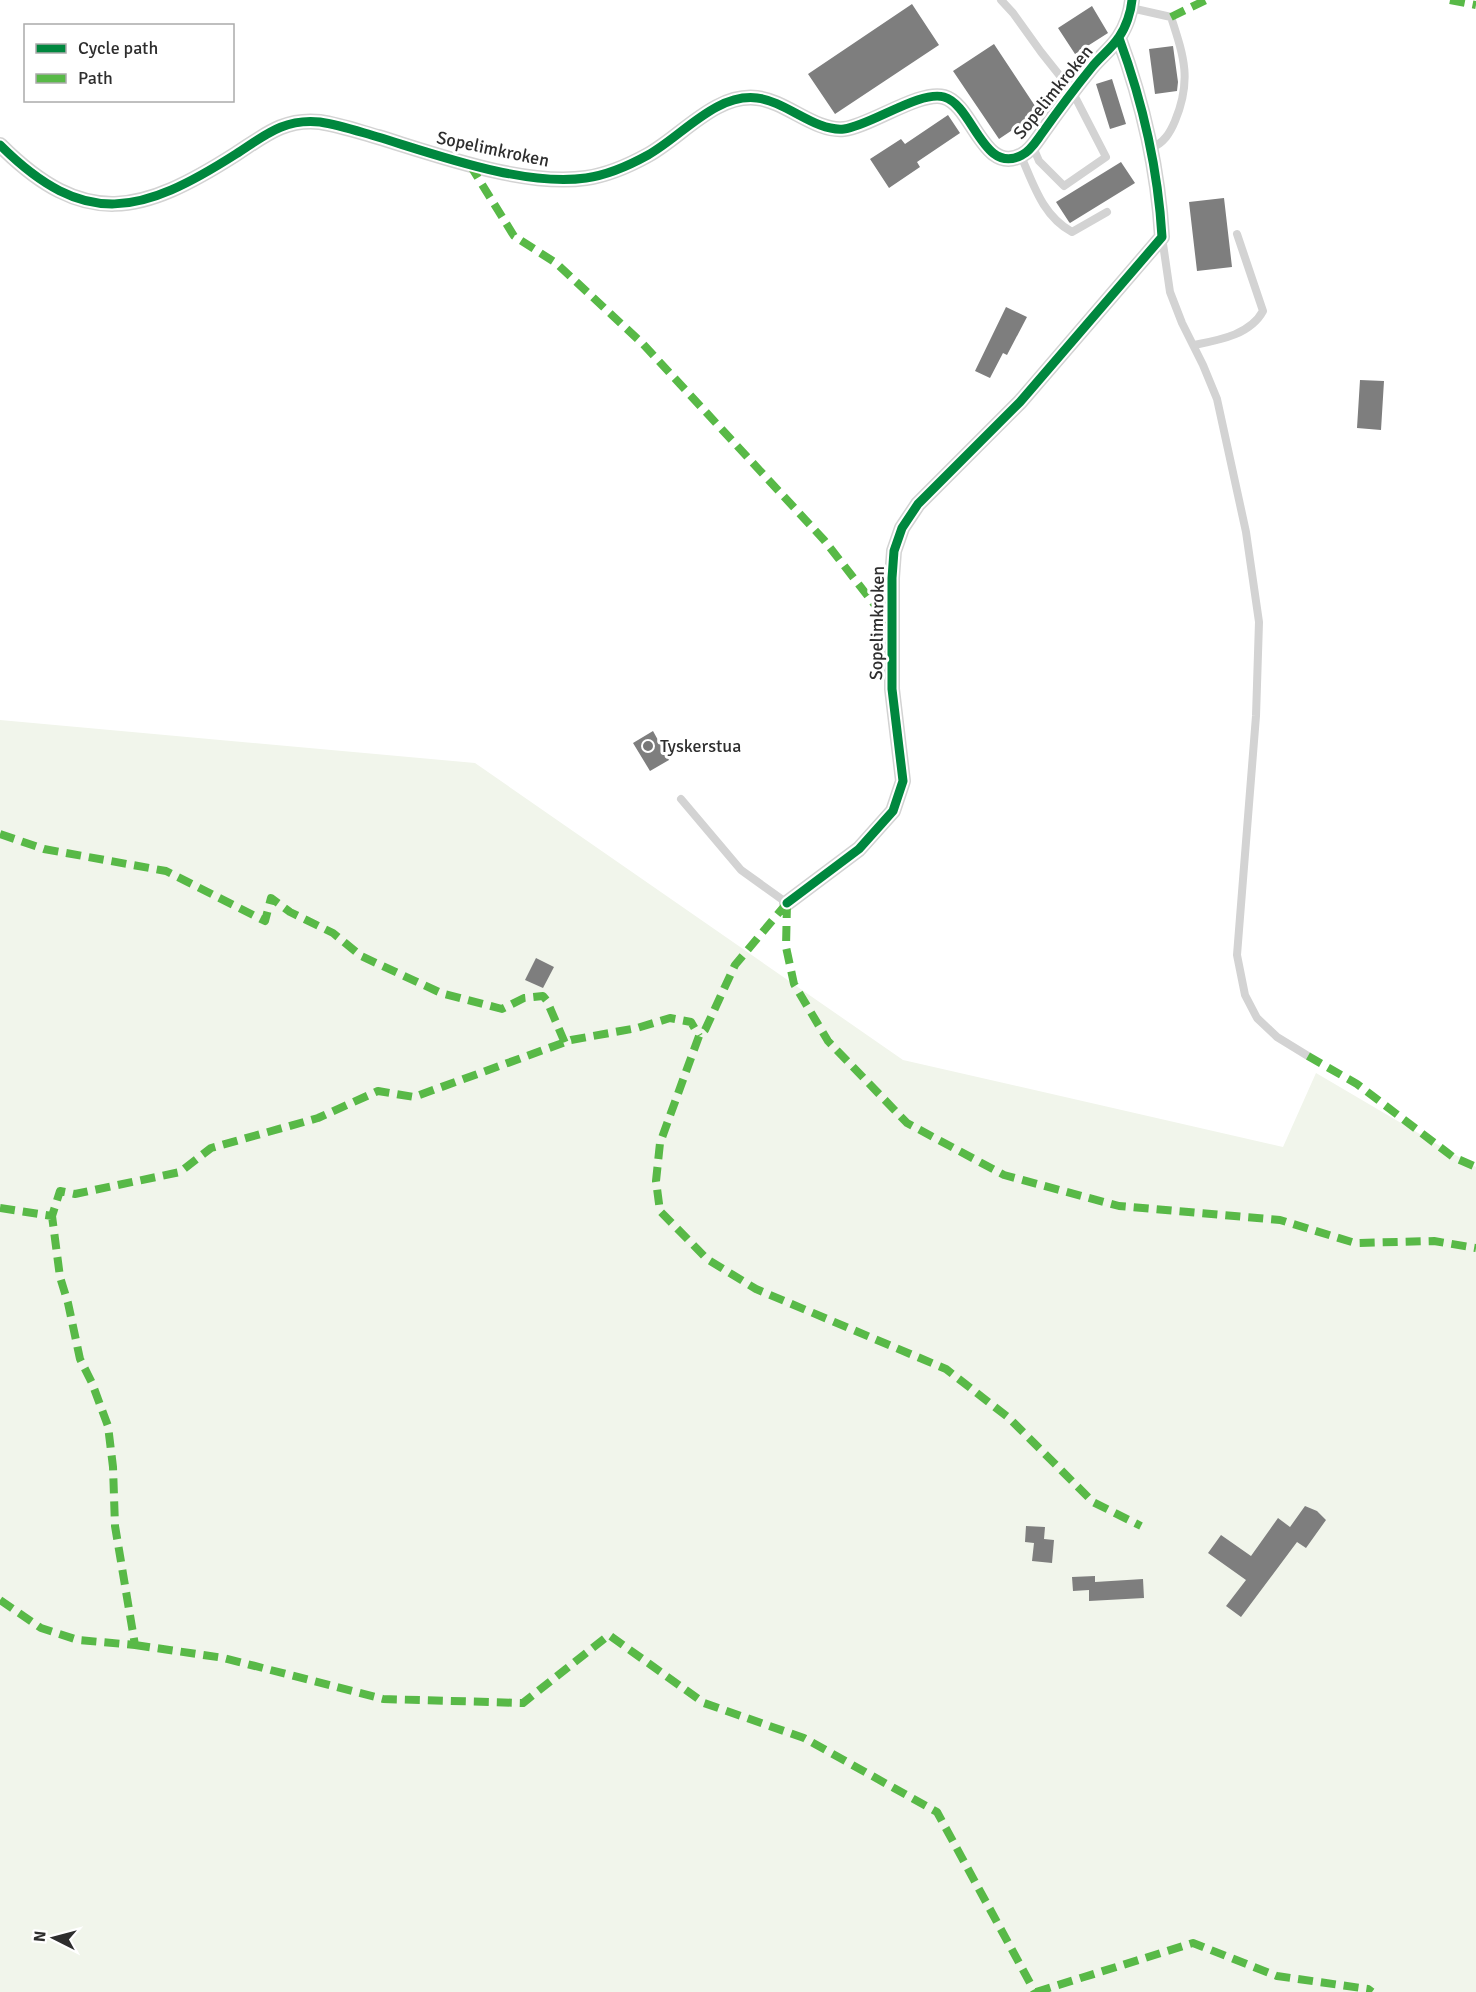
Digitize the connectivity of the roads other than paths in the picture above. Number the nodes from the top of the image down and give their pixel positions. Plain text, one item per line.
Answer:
1 (1001, 0) edge
2 (1132, 4) edge
3 (1119, 38) junction
4 (1072, 91) junction
5 (0, 145) edge
6 (1151, 148) junction
7 (1027, 152) junction
8 (1107, 212) dead end
9 (1237, 234) dead end
10 (1162, 237) junction
11 (1194, 345) junction
12 (681, 799) dead end
13 (787, 903) joint
14 (1308, 1056) dead end

1 - 4 lane, Sopelimkroken
2 - 3 street, Sopelimkroken
2 - 6 lane
3 - 4 street, Sopelimkroken
3 - 6 street, Sopelimkroken
4 - 7 street, Sopelimkroken
4 - 7 lane
5 - 7 street, Sopelimkroken
6 - 10 street, Sopelimkroken
7 - 8 lane
9 - 11 lane
10 - 11 lane
10 - 13 street, Sopelimkroken
11 - 14 lane
12 - 13 lane, Sopelimkroken

